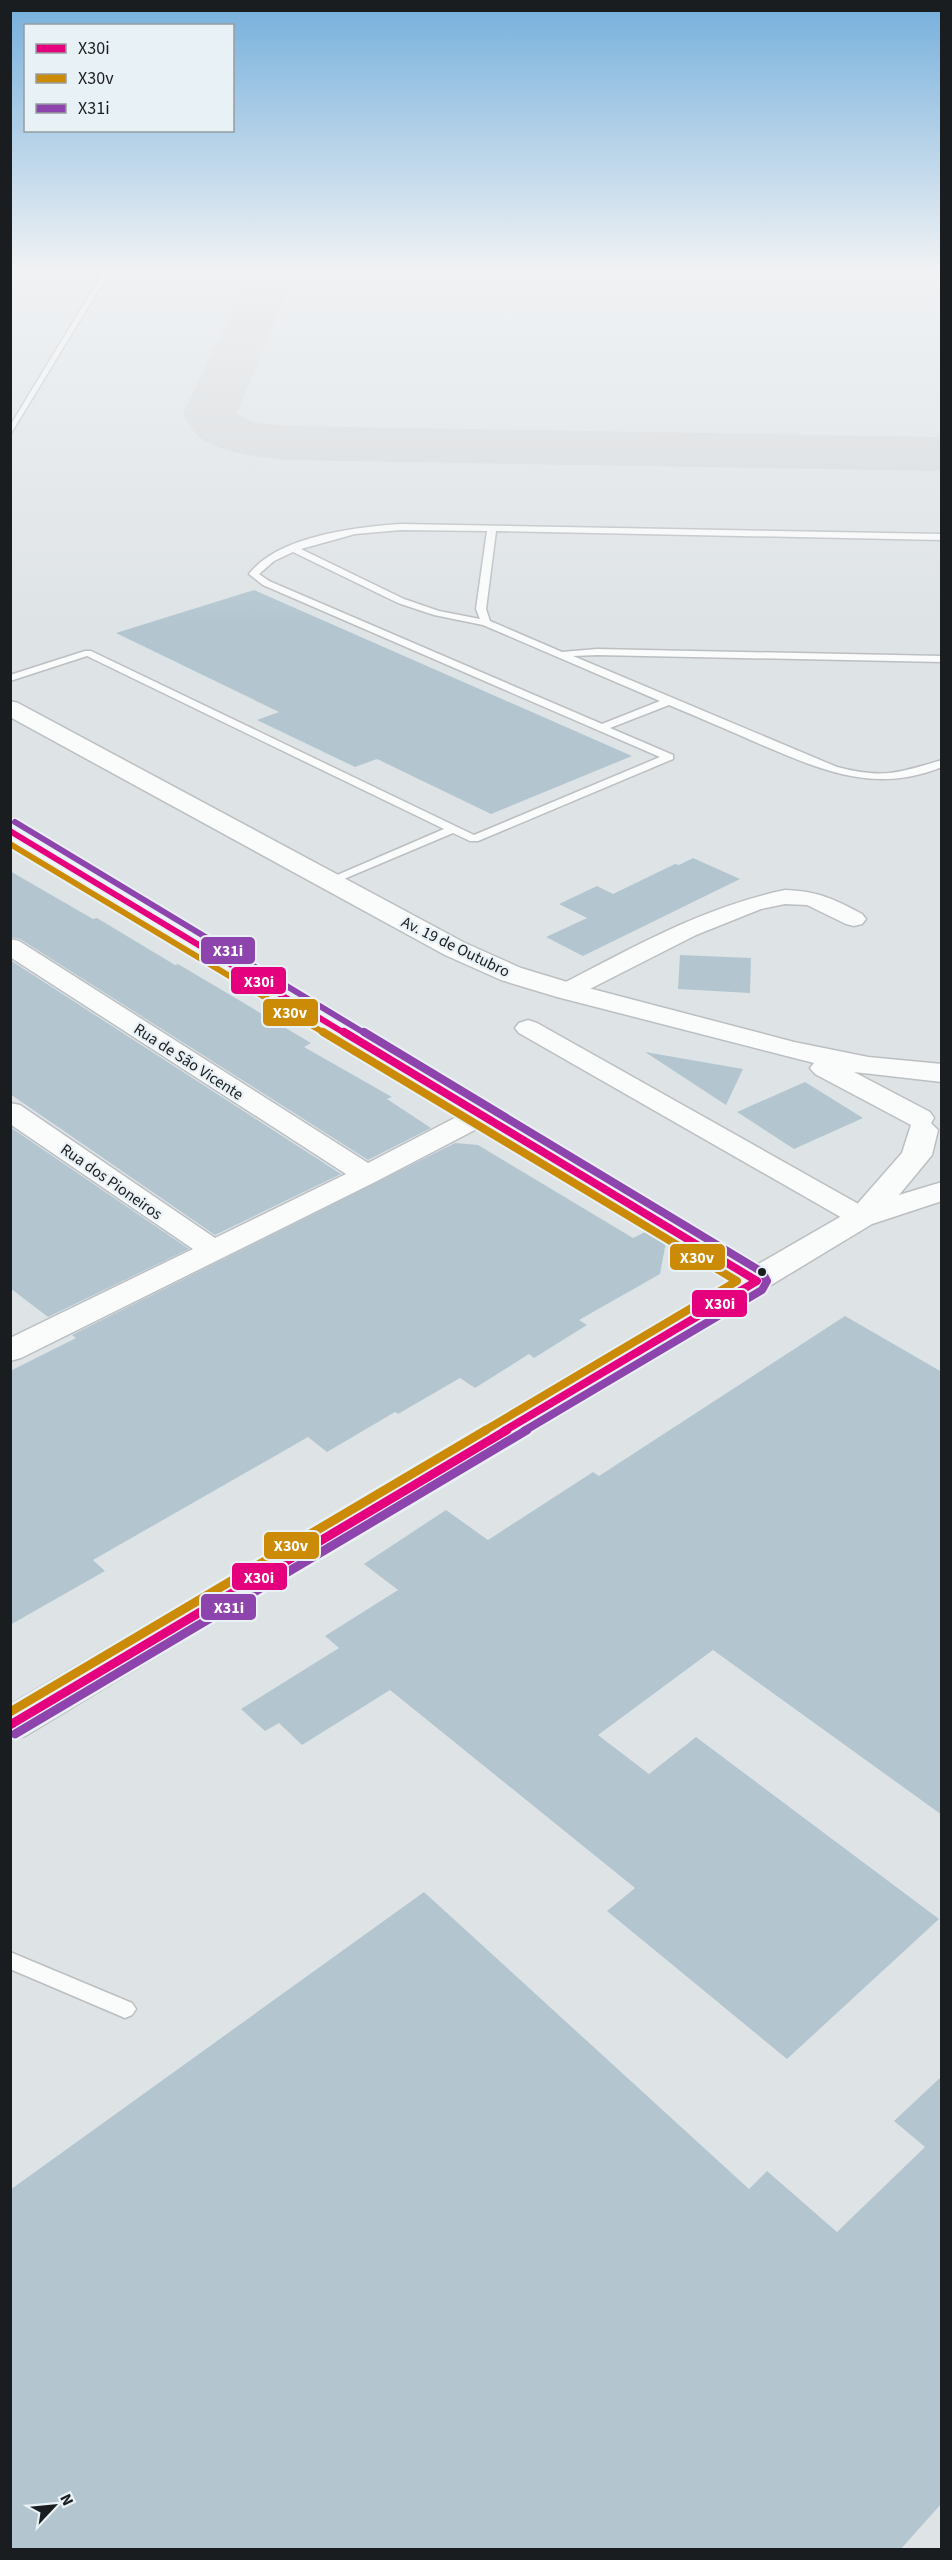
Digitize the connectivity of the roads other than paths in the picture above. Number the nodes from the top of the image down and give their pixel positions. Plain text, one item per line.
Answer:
1 (39, 385) edge
2 (10, 434) edge
3 (492, 530) junction
4 (942, 537) edge
5 (294, 549) junction
6 (486, 623) junction
7 (559, 654) junction
8 (942, 659) edge
9 (10, 678) edge
10 (670, 701) junction
11 (10, 708) edge
12 (601, 728) junction
13 (942, 763) edge
14 (454, 829) junction
15 (10, 831) edge
16 (332, 881) junction
17 (854, 919) dead end
18 (10, 946) edge
19 (567, 991) junction
20 (528, 1028) dead end
21 (792, 1050) junction
22 (942, 1073) edge
23 (942, 1084) edge
24 (10, 1111) edge
25 (480, 1116) junction
26 (928, 1130) edge
27 (368, 1175) junction
28 (942, 1191) edge
29 (861, 1217) junction
30 (213, 1250) junction
31 (757, 1281) junction
32 (17, 1339) edge
33 (10, 1725) edge
34 (10, 1960) edge
35 (125, 2009) dead end

1 - 2 lane
3 - 4 lane
3 - 5 lane
3 - 6 lane
5 - 6 lane
5 - 12 lane
6 - 7 lane
7 - 8 lane
7 - 10 lane
9 - 14 lane
10 - 12 lane
10 - 13 lane
11 - 16 street, Av. 19 de Outubro
12 - 14 lane
14 - 16 lane
15 - 25 street
16 - 19 street, Av. 19 de Outubro
17 - 19 street
18 - 27 street, Rua de São Vicente
19 - 21 street, Av. 19 de Outubro
20 - 29 street
21 - 22 street, Av. 19 de Outubro
21 - 26 street
23 - 26 street
24 - 30 street, Rua dos Pioneiros
25 - 27 street
25 - 31 street
26 - 29 street
27 - 30 street
28 - 29 street
29 - 31 street
30 - 32 street
31 - 33 street
34 - 35 lane

